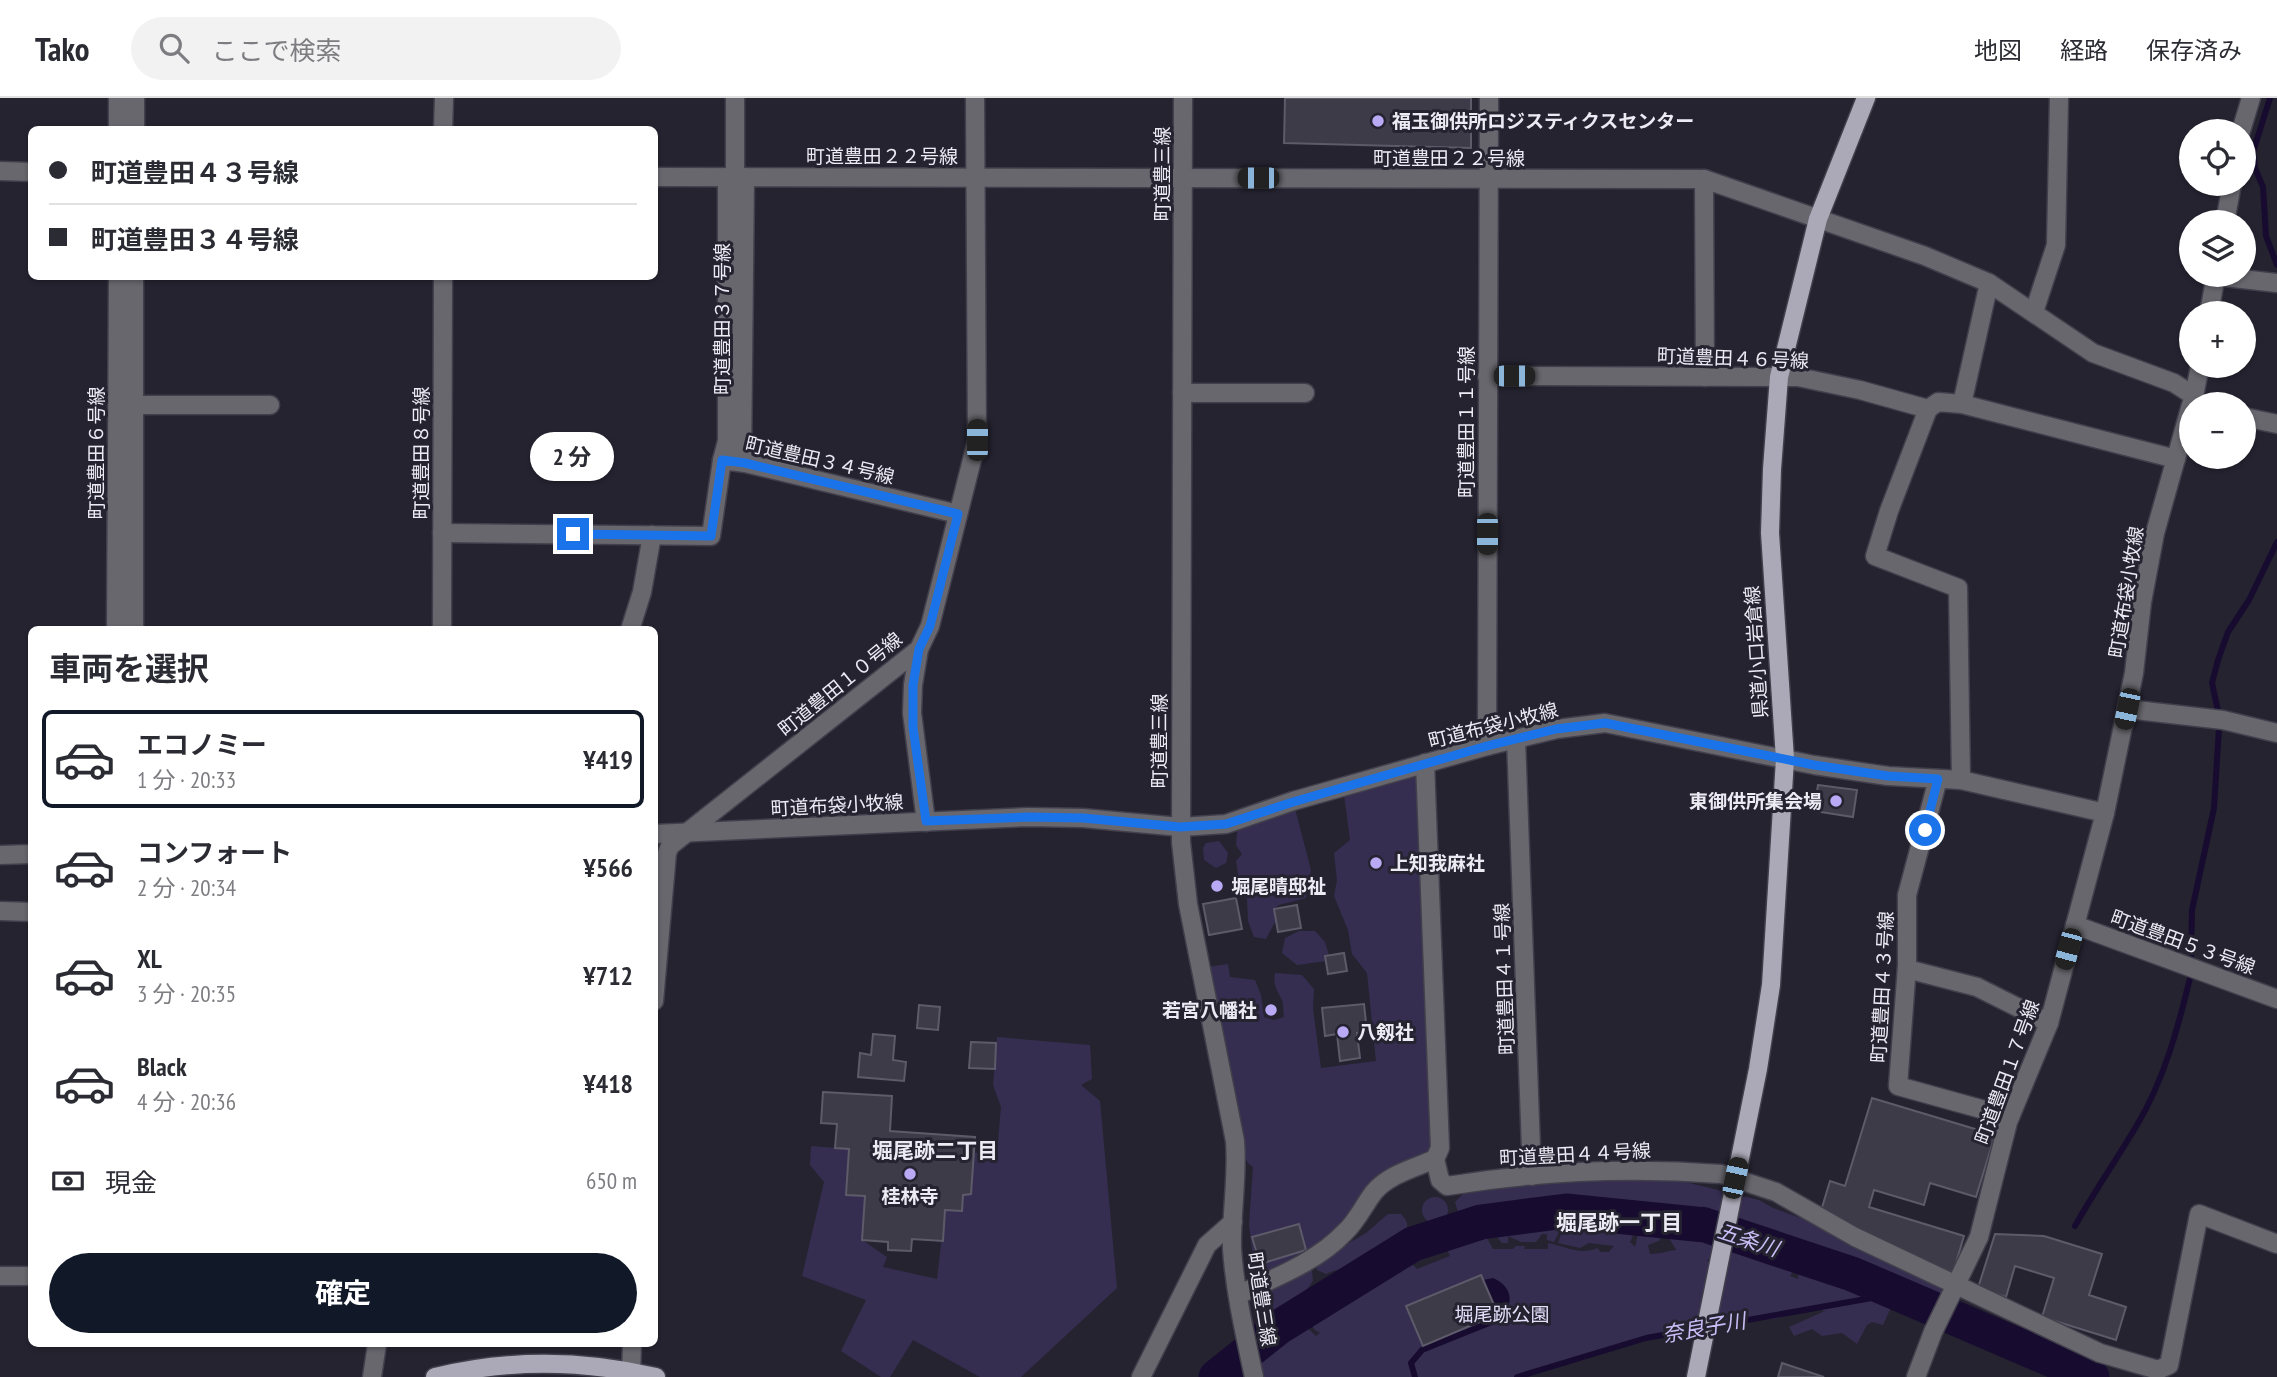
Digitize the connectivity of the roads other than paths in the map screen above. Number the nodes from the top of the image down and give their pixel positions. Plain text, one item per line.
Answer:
1 (118, 98) edge
2 (135, 98) edge
3 (444, 98) edge
4 (736, 98) edge
5 (975, 98) edge
6 (1183, 98) edge
7 (1489, 98) edge
8 (1866, 98) edge
9 (2059, 98) edge
10 (2251, 98) edge
11 (2245, 119) edge
12 (118, 126) edge
13 (135, 126) edge
14 (443, 126) edge
15 (0, 172) edge
16 (28, 172) edge
17 (658, 177) edge
18 (736, 177) junction
19 (975, 178) junction
20 (1183, 178) junction
21 (1704, 179) junction
22 (1488, 180) junction
23 (1818, 219) junction
24 (118, 280) edge
25 (134, 280) edge
26 (443, 280) edge
27 (2256, 280) edge
28 (1989, 283) junction
29 (2277, 283) edge
30 (2034, 312) junction
31 (1487, 376) junction
32 (1705, 377) junction
33 (1779, 377) junction
34 (2184, 392) edge
35 (1182, 393) junction
36 (1304, 393) dead end
37 (1962, 404) junction
38 (134, 405) junction
39 (270, 405) dead end
40 (1928, 409) junction
41 (2256, 420) edge
42 (2277, 424) edge
43 (2179, 450) edge
44 (2176, 459) junction
45 (722, 460) junction
46 (742, 462) junction
47 (958, 514) junction
48 (442, 533) junction
49 (652, 535) junction
50 (117, 626) edge
51 (134, 626) edge
52 (442, 626) edge
53 (631, 626) edge
54 (919, 649) junction
55 (2127, 709) junction
56 (2276, 729) edge
57 (1516, 739) junction
58 (1487, 746) junction
59 (1785, 759) junction
60 (1425, 763) junction
61 (1938, 779) junction
62 (1961, 780) junction
63 (2105, 813) junction
64 (926, 821) junction
65 (1180, 827) junction
66 (685, 833) junction
67 (658, 834) edge
68 (28, 854) edge
69 (0, 855) edge
70 (0, 911) edge
71 (28, 912) edge
72 (2075, 925) junction
73 (658, 955) edge
74 (1907, 970) junction
75 (2277, 999) edge
76 (2049, 1023) junction
77 (2010, 1117) junction
78 (1436, 1159) junction
79 (1532, 1176) junction
80 (1735, 1182) junction
81 (1233, 1222) junction
82 (2277, 1244) edge
83 (0, 1276) edge
84 (28, 1276) edge
85 (1956, 1288) junction
86 (1239, 1303) junction
87 (376, 1347) edge
88 (632, 1347) edge
89 (631, 1374) edge
90 (372, 1377) edge
91 (435, 1377) edge
92 (656, 1377) edge
93 (1142, 1377) edge
94 (1254, 1377) edge
95 (1696, 1377) edge
96 (1916, 1377) edge

1 - 12 street
2 - 13 street
3 - 14 street
4 - 18 street
5 - 19 street, 町道豊田１０号線
6 - 20 street, 町道豊三線
7 - 22 street, 町道豊田１１号線
8 - 23 main road, 県道小口岩倉線
9 - 30 street
10 - 11 street
15 - 16 street
17 - 18 street, 町道豊田２２号線
18 - 19 street, 町道豊田２２号線
18 - 45 street
18 - 46 street, 町道豊田３７号線
19 - 20 street, 町道豊田２２号線
19 - 47 street, 町道豊田１０号線
20 - 22 street, 町道豊田２２号線
20 - 35 street, 町道豊三線
21 - 22 street, 町道豊田２２号線
21 - 23 street, 町道豊田２２号線
21 - 32 street
22 - 31 street, 町道豊田１１号線
23 - 28 street, 町道豊田２２号線
23 - 33 main road, 県道小口岩倉線
24 - 50 street, 町道豊田６号線
25 - 38 street
26 - 48 street, 町道豊田８号線
27 - 29 street
28 - 30 street, 町道豊田２２号線
28 - 37 street
30 - 34 street, 町道豊田２２号線
31 - 32 street, 町道豊田４６号線
31 - 58 street, 町道豊田１１号線
32 - 33 street, 町道豊田４６号線
33 - 40 street, 町道豊田４６号線
33 - 59 main road, 県道小口岩倉線
35 - 36 street
35 - 65 street, 町道豊三線
37 - 40 street, 町道豊田４６号線
37 - 44 street, 町道豊田４６号線
38 - 39 street
38 - 51 street
40 - 62 street
41 - 42 street
43 - 44 street, 町道布袋小牧線
44 - 55 street, 町道布袋小牧線
45 - 46 street, 町道豊田３４号線
45 - 49 street, 町道豊田３４号線
46 - 47 street, 町道豊田３４号線
47 - 54 street, 町道豊田１０号線
48 - 49 street, 町道豊田３４号線
48 - 52 street, 町道豊田８号線
49 - 53 street
54 - 64 street
54 - 66 street, 町道豊田１０号線
55 - 56 street
55 - 63 street, 町道布袋小牧線
57 - 58 street, 町道布袋小牧線
57 - 59 street, 町道布袋小牧線
57 - 79 street, 町道豊田４１号線
58 - 60 street, 町道布袋小牧線
59 - 61 street, 町道布袋小牧線
59 - 80 main road, 県道小口岩倉線
60 - 65 street, 町道布袋小牧線
60 - 78 street
61 - 62 street, 町道布袋小牧線
61 - 74 street, 町道豊田４３号線
62 - 63 street, 町道布袋小牧線
63 - 72 street, 町道豊田１７号線
64 - 65 street, 町道布袋小牧線
64 - 66 street, 町道布袋小牧線
65 - 81 street, 町道豊三線
66 - 67 street, 町道布袋小牧線
66 - 73 street, 町道豊田１０号線
68 - 69 street
70 - 71 street
72 - 75 street, 町道豊田５３号線
72 - 76 street, 町道豊田１７号線
74 - 76 street
74 - 77 street, 町道豊田４３号線
76 - 77 street, 町道豊田１７号線
77 - 85 street, 町道豊田１７号線
78 - 79 street, 町道豊田４４号線
78 - 86 street
79 - 80 street, 町道豊田４４号線
80 - 85 street, 町道豊田４４号線
80 - 95 main road, 県道小口岩倉線
81 - 86 street, 町道豊三線
81 - 93 street
82 - 85 street, 町道豊田４４号線
83 - 84 street
85 - 96 street, 町道豊田１７号線
86 - 94 street, 町道豊三線
87 - 90 street
88 - 89 street
89 - 91 main road
89 - 92 main road

